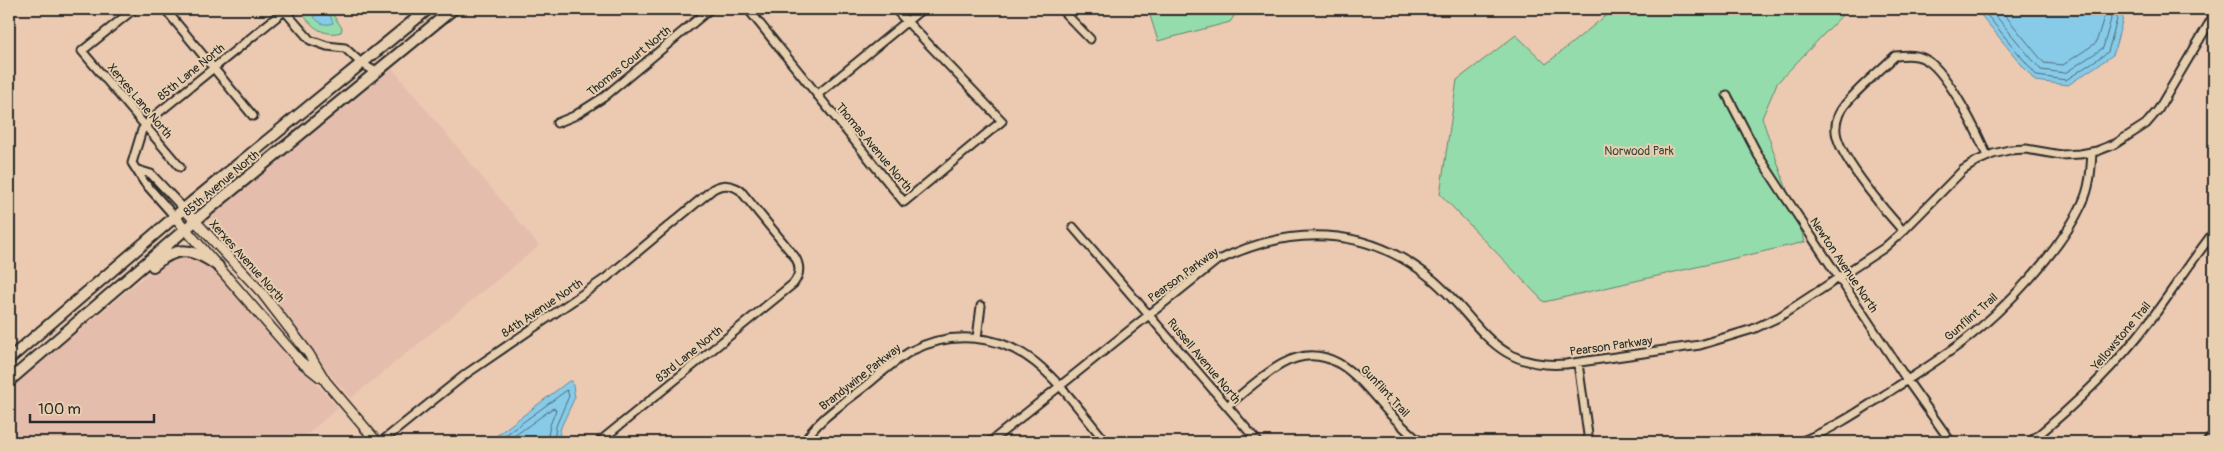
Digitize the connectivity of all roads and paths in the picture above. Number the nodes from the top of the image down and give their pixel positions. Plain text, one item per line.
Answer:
1 (134, 9) edge
2 (165, 9) edge
3 (428, 9) edge
4 (453, 9) edge
5 (710, 9) edge
6 (748, 9) edge
7 (895, 9) edge
8 (922, 9) edge
9 (1061, 9) edge
10 (284, 10) edge
11 (2214, 14) edge
12 (905, 21) junction
13 (1090, 39) dead end
14 (361, 63) junction
15 (215, 68) junction
16 (376, 72) junction
17 (817, 95) junction
18 (1727, 95) dead end
19 (254, 116) dead end
20 (557, 123) dead end
21 (145, 124) junction
22 (2092, 152) junction
23 (1987, 156) junction
24 (132, 163) joint
25 (180, 167) dead end
26 (138, 170) junction
27 (713, 189) joint
28 (184, 209) junction
29 (175, 217) junction
30 (195, 221) junction
31 (1073, 226) dead end
32 (186, 228) junction
33 (1903, 231) junction
34 (2214, 232) edge
35 (218, 266) junction
36 (1839, 277) junction
37 (107, 297) junction
38 (981, 306) dead end
39 (1148, 314) junction
40 (977, 338) junction
41 (9, 358) edge
42 (1578, 363) junction
43 (9, 380) edge
44 (1907, 380) junction
45 (326, 382) junction
46 (1059, 387) junction
47 (1227, 406) junction
48 (2214, 433) edge
49 (377, 442) edge
50 (381, 442) edge
51 (599, 442) edge
52 (806, 442) edge
53 (990, 442) edge
54 (1106, 442) edge
55 (1258, 442) edge
56 (1420, 442) edge
57 (1589, 442) edge
58 (1800, 442) edge
59 (1951, 442) edge
60 (2030, 442) edge
61 (2207, 442) edge

1 - 21 street, Xerxes Lane North
2 - 15 street
3 - 14 main road, 85th Avenue North
4 - 16 main road, 85th Avenue North
5 - 20 street, Thomas Court North
6 - 17 street, Thomas Avenue North
7 - 12 street
8 - 12 street
9 - 13 street
10 - 14 street
10 - 15 street, 85th Lane North
11 - 22 street, Pearson Parkway
12 - 17 street
12 - 17 street, Thomas Avenue North
14 - 16 street
14 - 28 main road, 85th Avenue North
15 - 19 street
15 - 21 street, 85th Lane North
16 - 30 main road, 85th Avenue North
18 - 36 street, Newton Avenue North
21 - 24 street, 85th Lane North
21 - 25 street, Xerxes Lane North
22 - 23 street, Pearson Parkway
22 - 44 street, Gunflint Trail
23 - 33 street, Pearson Parkway
23 - 33 street
24 - 26 street, Xerxes Avenue North
26 - 28 street, Xerxes Avenue North
26 - 29 street, Xerxes Avenue North
27 - 50 street, 84th Avenue North
27 - 51 street, 83rd Lane North
28 - 29 main road, 85th Avenue North
28 - 30 street, Xerxes Avenue North
29 - 32 street, Xerxes Avenue North
29 - 41 main road, 85th Avenue North
30 - 32 main road, 85th Avenue North
30 - 45 street, Xerxes Avenue North
31 - 39 street, Russell Avenue North
32 - 35 street, Xerxes Avenue North
32 - 37 main road, 85th Avenue North
33 - 36 street, Pearson Parkway
34 - 60 street, Yellowstone Trail
35 - 37 main road
35 - 45 street, Xerxes Avenue North
36 - 42 street, Pearson Parkway
36 - 44 street, Newton Avenue North
37 - 43 main road, 85th Avenue North
38 - 40 street
39 - 42 street, Pearson Parkway
39 - 46 street, Pearson Parkway
39 - 47 street, Russell Avenue North
40 - 46 street, Brandywine Parkway
40 - 52 street, Brandywine Parkway
42 - 57 street
44 - 58 street, Gunflint Trail
44 - 59 street, Newton Avenue North
45 - 49 street, Xerxes Avenue North
46 - 53 street, Pearson Parkway
46 - 54 street, Brandywine Parkway
47 - 55 street, Russell Avenue North
47 - 56 street, Gunflint Trail
48 - 61 street

